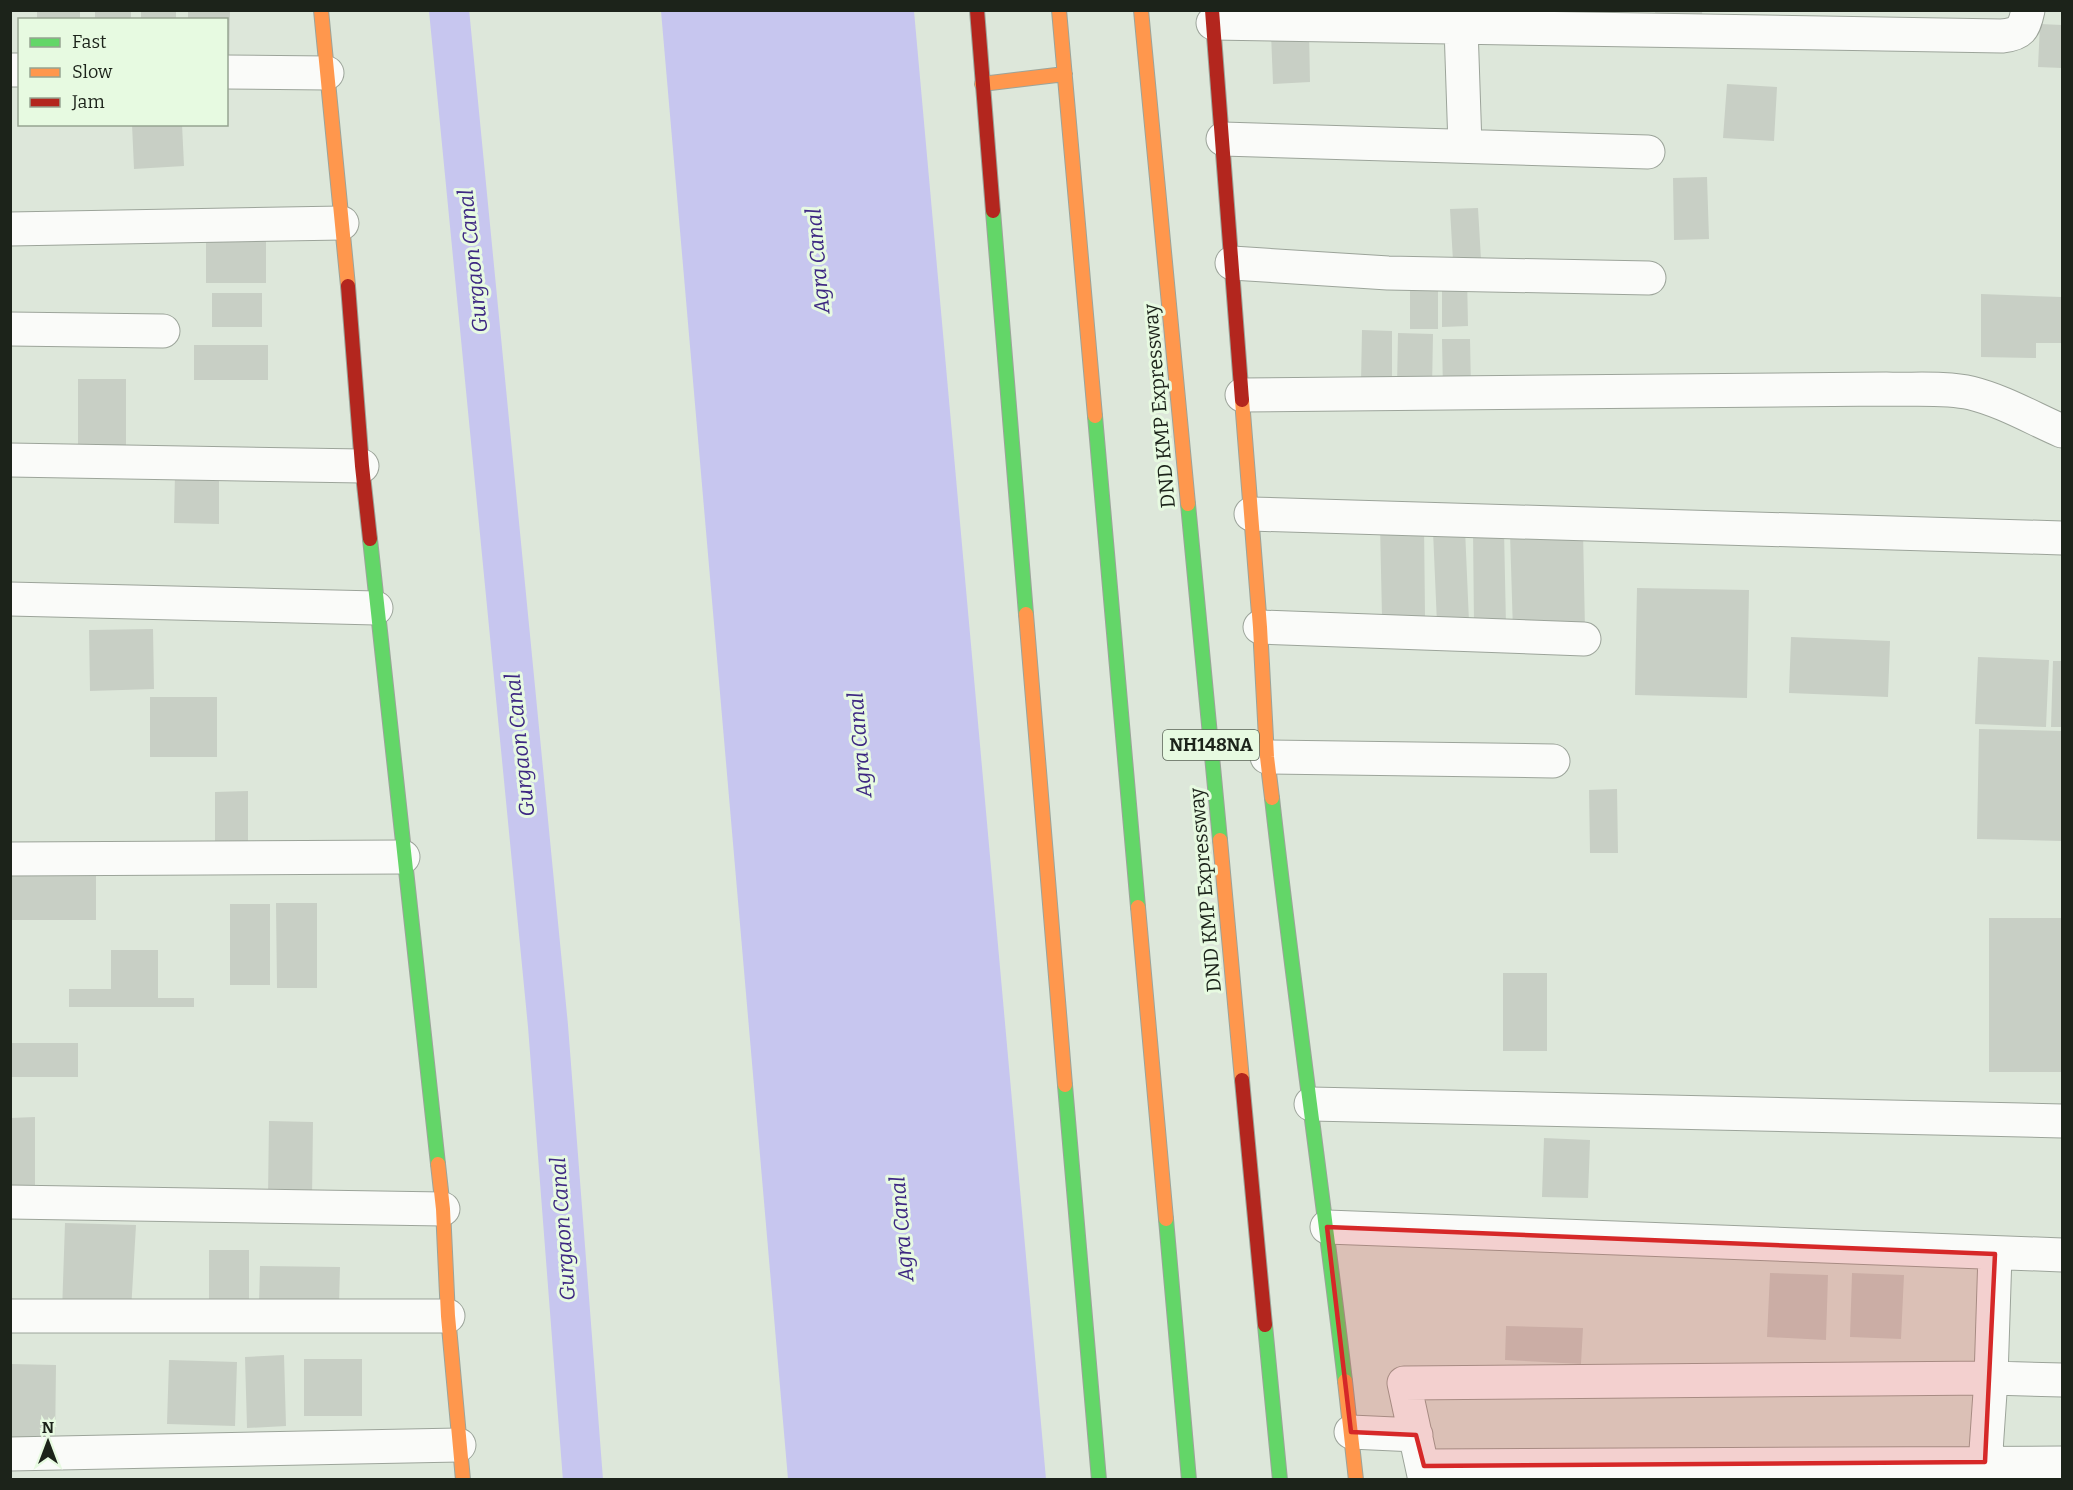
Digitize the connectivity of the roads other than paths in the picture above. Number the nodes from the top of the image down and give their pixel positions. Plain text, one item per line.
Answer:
1 (321, 10) edge
2 (977, 10) edge
3 (1059, 10) edge
4 (1141, 10) edge
5 (2028, 10) edge
6 (1212, 17) edge
7 (1461, 27) junction
8 (228, 72) edge
9 (327, 73) junction
10 (1065, 74) junction
11 (982, 84) junction
12 (1223, 139) junction
13 (1465, 146) junction
14 (1648, 152) dead end
15 (342, 223) junction
16 (10, 229) edge
17 (1232, 263) junction
18 (1649, 278) dead end
19 (10, 329) edge
20 (163, 331) dead end
21 (1242, 395) junction
22 (2062, 431) edge
23 (10, 460) edge
24 (362, 466) junction
25 (1251, 514) junction
26 (2062, 538) edge
27 (10, 599) edge
28 (376, 609) junction
29 (1260, 627) junction
30 (1584, 639) dead end
31 (1267, 757) junction
32 (1553, 761) dead end
33 (403, 857) junction
34 (10, 859) edge
35 (1311, 1104) junction
36 (2062, 1121) edge
37 (10, 1202) edge
38 (443, 1209) junction
39 (1327, 1227) junction
40 (1995, 1254) junction
41 (2062, 1255) edge
42 (10, 1316) edge
43 (448, 1316) junction
44 (1991, 1378) junction
45 (2062, 1380) edge
46 (1351, 1432) junction
47 (459, 1445) junction
48 (10, 1454) edge
49 (1422, 1460) edge
50 (2062, 1463) edge
51 (1984, 1471) edge
52 (463, 1479) edge
53 (1099, 1479) edge
54 (1189, 1479) edge
55 (1280, 1479) edge
56 (1356, 1479) edge

1 - 9 main road
2 - 11 main road
3 - 10 main road
4 - 55 main road, DND KMP Expressway / NH148NA
5 - 7 street
6 - 7 street
6 - 12 main road
7 - 13 street
8 - 9 street
9 - 15 main road
10 - 11 main road
10 - 54 main road
11 - 53 main road
12 - 13 street
12 - 17 main road
13 - 14 street
15 - 16 street
15 - 24 main road
17 - 18 street
17 - 21 main road
19 - 20 street
21 - 22 street
21 - 25 main road
23 - 24 street
24 - 28 main road
25 - 26 street
25 - 29 main road
27 - 28 street
28 - 33 main road
29 - 30 street
29 - 31 main road
31 - 32 street
31 - 35 main road
33 - 34 street
33 - 38 main road
35 - 36 street
35 - 39 main road
37 - 38 street
38 - 43 main road
39 - 40 street
39 - 46 main road
40 - 41 street
40 - 44 street
42 - 43 street
43 - 47 main road
44 - 45 street
44 - 49 street
44 - 51 street
46 - 49 street
46 - 56 main road
47 - 48 street
47 - 52 main road
49 - 51 street
50 - 51 street

